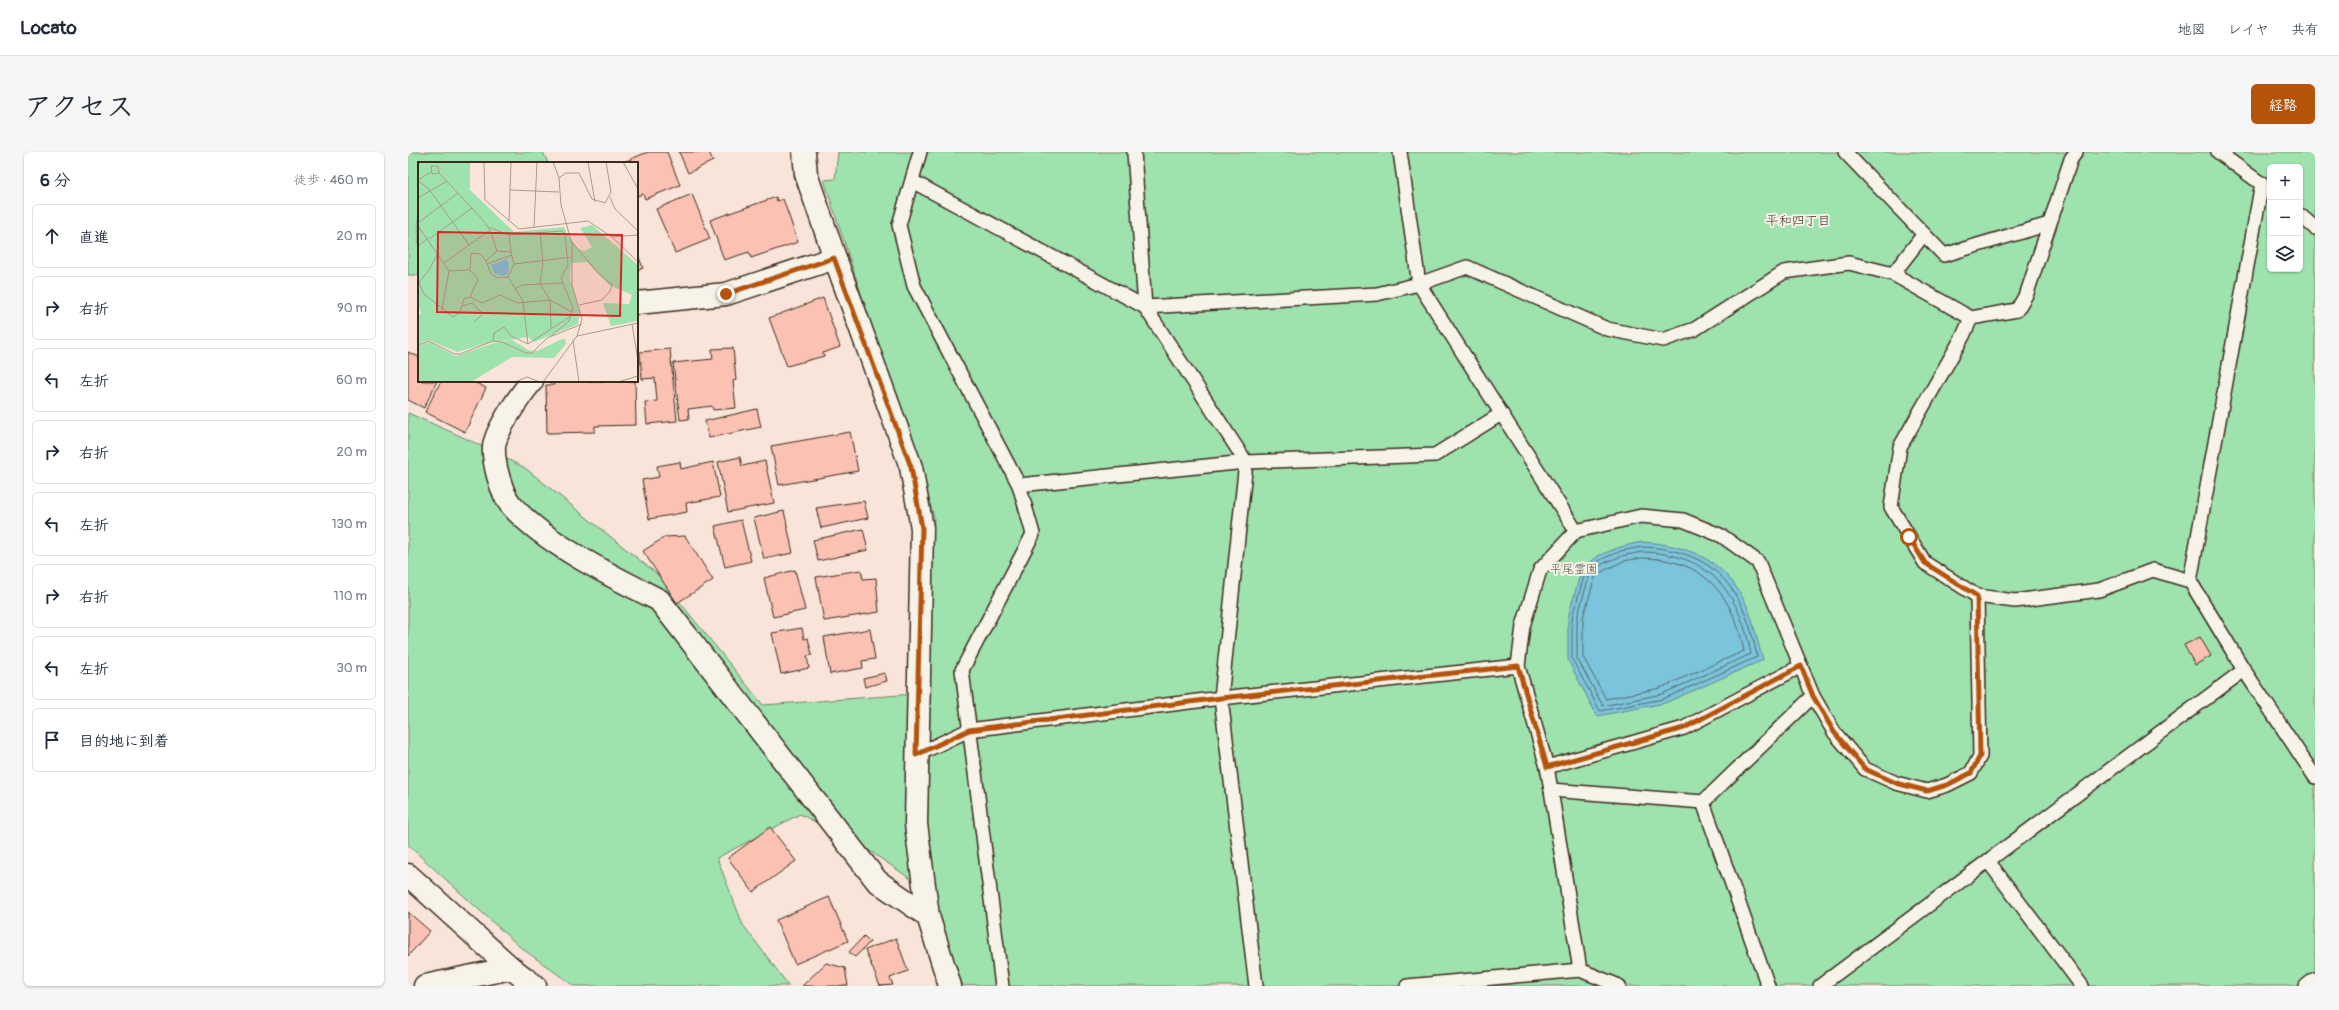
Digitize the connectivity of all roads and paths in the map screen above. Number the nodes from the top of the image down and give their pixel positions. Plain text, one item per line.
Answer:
1 (804, 152) edge
2 (920, 152) edge
3 (1134, 152) edge
4 (1400, 152) edge
5 (1845, 152) edge
6 (2076, 152) edge
7 (2218, 152) edge
8 (912, 181) junction
9 (2266, 186) edge
10 (2303, 218) edge
11 (2049, 224) junction
12 (2315, 228) edge
13 (1924, 234) junction
14 (834, 258) junction
15 (1894, 274) junction
16 (1420, 284) junction
17 (638, 303) edge
18 (1145, 307) junction
19 (1971, 318) junction
20 (531, 382) edge
21 (1501, 414) junction
22 (1246, 462) junction
23 (1019, 485) junction
24 (1576, 531) junction
25 (2190, 580) junction
26 (1977, 596) junction
27 (1518, 666) junction
28 (1801, 666) junction
29 (2244, 670) junction
30 (1813, 696) junction
31 (1221, 698) junction
32 (969, 730) junction
33 (916, 755) junction
34 (1547, 767) junction
35 (2314, 773) edge
36 (1551, 790) junction
37 (1703, 802) junction
38 (1988, 861) junction
39 (408, 875) edge
40 (928, 916) junction
41 (511, 968) junction
42 (1580, 970) junction
43 (2315, 979) edge
44 (425, 986) edge
45 (535, 986) edge
46 (950, 986) edge
47 (1002, 986) edge
48 (1256, 986) edge
49 (1407, 986) edge
50 (1618, 986) edge
51 (1768, 986) edge
52 (1820, 986) edge
53 (2082, 986) edge
54 (2306, 986) edge

1 - 14 street
2 - 8 lane
3 - 18 lane
4 - 16 lane
5 - 13 lane
6 - 11 lane
7 - 9 lane
8 - 18 lane
8 - 23 lane
9 - 25 lane
10 - 12 lane
11 - 13 lane
11 - 19 lane
13 - 15 lane
14 - 17 street
14 - 33 street
15 - 16 lane
15 - 19 lane
16 - 18 lane
16 - 21 lane
18 - 22 lane
19 - 26 lane
20 - 40 street
21 - 22 lane
21 - 24 lane
22 - 23 lane
22 - 31 lane
23 - 32 lane
24 - 27 lane
24 - 28 lane
25 - 26 lane
25 - 29 lane
26 - 30 lane
27 - 31 lane
27 - 34 lane
28 - 30 lane
28 - 34 lane
29 - 35 lane
29 - 38 lane
30 - 37 lane
31 - 32 lane
31 - 48 lane
32 - 33 lane
32 - 47 lane
33 - 40 street
34 - 36 lane
36 - 37 lane
36 - 42 lane
37 - 51 lane
38 - 52 lane
38 - 53 lane
39 - 41 street
40 - 46 street
41 - 44 street
41 - 45 street
42 - 49 lane
42 - 50 lane
43 - 54 lane

